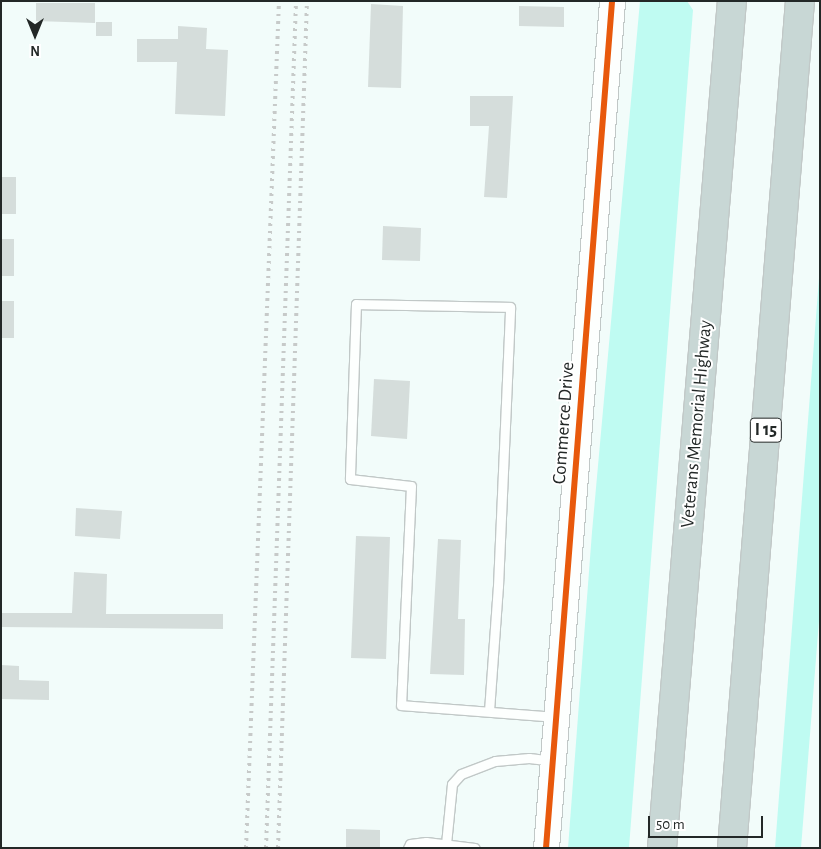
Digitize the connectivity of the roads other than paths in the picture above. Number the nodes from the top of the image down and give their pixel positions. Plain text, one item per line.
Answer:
1 (612, 1) edge
2 (800, 7) edge
3 (731, 8) edge
4 (489, 712) junction
5 (556, 717) junction
6 (553, 761) junction
7 (446, 844) junction
8 (408, 848) edge
9 (475, 848) edge
10 (546, 848) edge
11 (662, 848) edge
12 (732, 848) edge

1 - 5 street, Commerce Drive
2 - 12 highway, I 15
3 - 11 highway, Veterans Memorial Highway
4 - 4 lane
4 - 5 lane
5 - 6 street, Commerce Drive
6 - 7 lane
6 - 10 street, Commerce Drive
7 - 8 lane
7 - 9 lane

